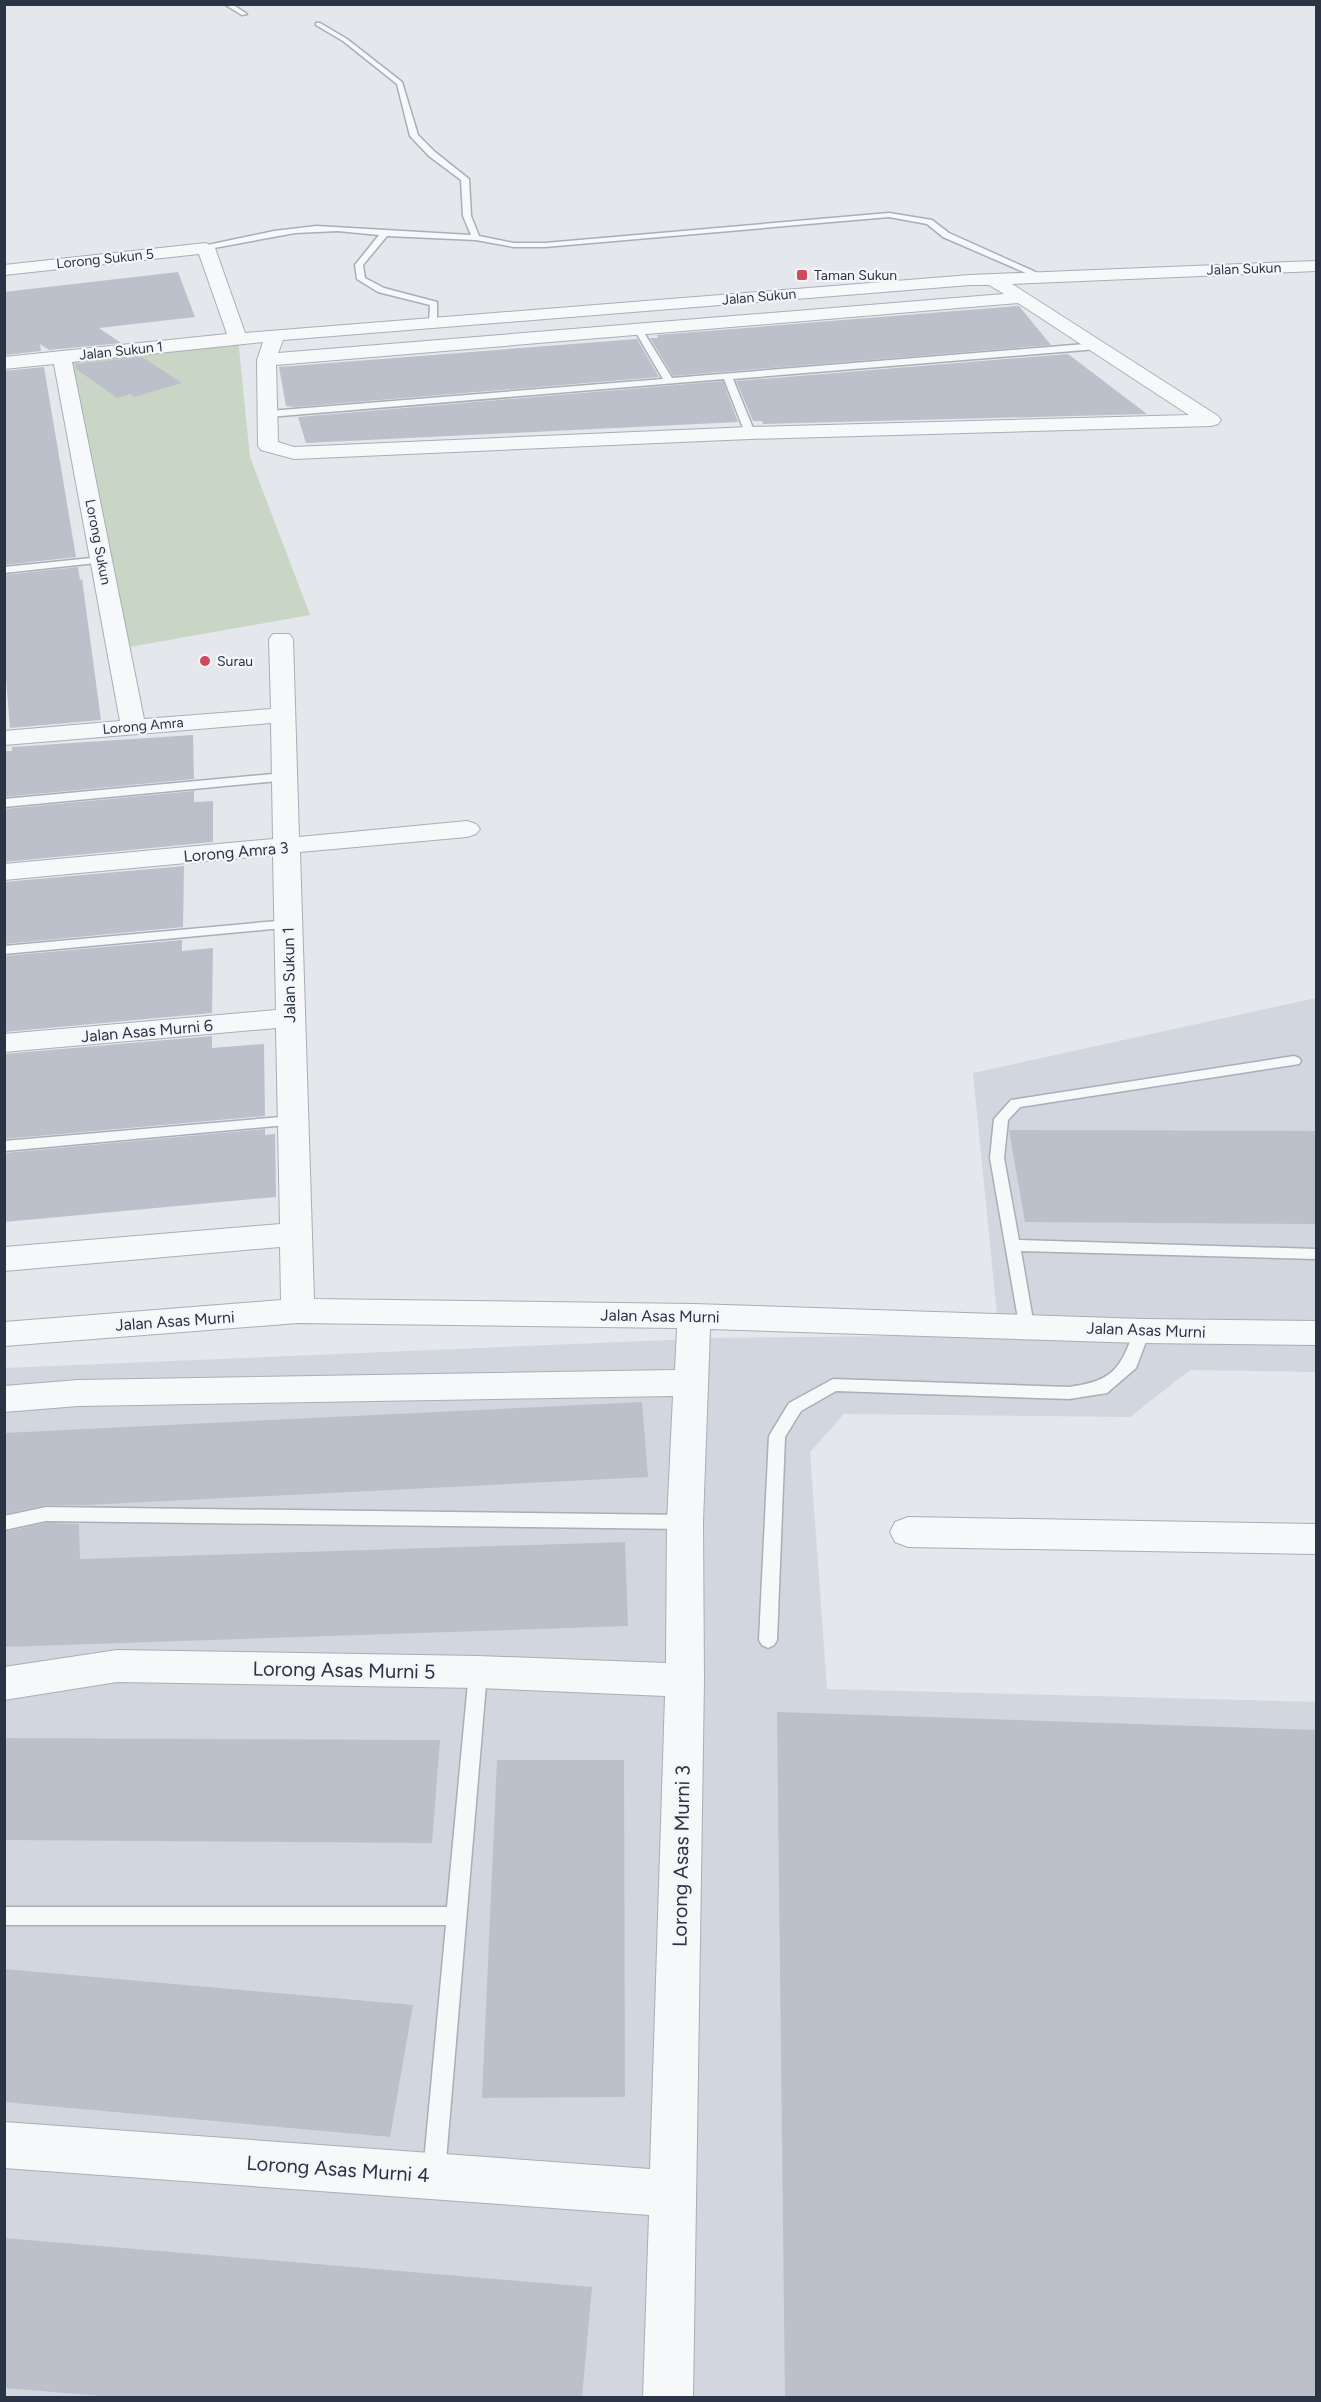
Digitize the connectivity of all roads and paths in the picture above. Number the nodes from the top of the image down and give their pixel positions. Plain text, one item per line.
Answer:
1 (227, 4) edge
2 (244, 14) dead end
3 (318, 24) dead end
4 (385, 233) junction
5 (476, 238) junction
6 (206, 248) junction
7 (1317, 266) edge
8 (4, 270) edge
9 (1045, 278) junction
10 (993, 279) junction
11 (1023, 298) junction
12 (433, 323) junction
13 (639, 331) junction
14 (274, 335) junction
15 (238, 339) junction
16 (1097, 346) junction
17 (62, 357) junction
18 (266, 360) junction
19 (4, 363) edge
20 (727, 376) junction
21 (669, 381) junction
22 (269, 414) junction
23 (750, 434) junction
24 (101, 560) junction
25 (4, 570) edge
26 (280, 639) dead end
27 (283, 715) junction
28 (133, 727) junction
29 (4, 738) edge
30 (284, 777) junction
31 (4, 803) edge
32 (467, 829) dead end
33 (286, 847) junction
34 (4, 872) edge
35 (288, 924) junction
36 (4, 950) edge
37 (290, 1018) junction
38 (4, 1043) edge
39 (1294, 1061) dead end
40 (293, 1121) junction
41 (4, 1146) edge
42 (296, 1234) junction
43 (1012, 1245) junction
44 (1317, 1254) edge
45 (4, 1258) edge
46 (298, 1311) junction
47 (694, 1316) junction
48 (1026, 1326) junction
49 (1142, 1332) junction
50 (1317, 1333) edge
51 (4, 1334) edge
52 (691, 1383) junction
53 (4, 1399) edge
54 (4, 1522) edge
55 (685, 1522) junction
56 (908, 1532) dead end
57 (1317, 1539) edge
58 (768, 1640) dead end
59 (478, 1672) junction
60 (685, 1680) junction
61 (4, 1684) edge
62 (4, 1916) edge
63 (456, 1916) junction
64 (4, 2145) edge
65 (434, 2176) junction
66 (672, 2194) junction
67 (668, 2397) edge

1 - 2 lane
3 - 5 lane
4 - 5 lane
4 - 6 lane
4 - 12 lane
5 - 9 lane
6 - 8 street, Lorong Sukun 5
6 - 15 street
7 - 9 street, Jalan Sukun
9 - 10 street, Jalan Sukun
10 - 11 street
10 - 12 street, Jalan Sukun
11 - 13 street
11 - 16 street
12 - 14 street, Jalan Sukun
13 - 18 street
13 - 21 lane
14 - 15 street, Jalan Sukun
14 - 18 street
15 - 17 street, Jalan Sukun 1
16 - 20 lane
16 - 23 street
17 - 19 street, Jalan Sukun 1
17 - 24 street, Lorong Sukun
18 - 22 street
20 - 21 lane
20 - 23 lane
21 - 22 lane
22 - 23 street
24 - 25 lane
24 - 28 street, Lorong Sukun
26 - 27 street, Jalan Sukun 1
27 - 28 street, Lorong Amra
27 - 30 street, Jalan Sukun 1
28 - 29 street, Lorong Amra
30 - 31 lane
30 - 33 street, Jalan Sukun 1
32 - 33 street, Lorong Amra 3
33 - 34 street, Lorong Amra 3
33 - 35 street, Jalan Sukun 1
35 - 36 lane
35 - 37 street, Jalan Sukun 1
37 - 38 street, Jalan Asas Murni 6
37 - 40 street, Jalan Sukun 1
39 - 43 lane
40 - 41 lane
40 - 42 street, Jalan Sukun 1
42 - 45 street
42 - 46 street, Jalan Sukun 1
43 - 44 lane
43 - 48 lane
46 - 47 street, Jalan Asas Murni
46 - 51 street, Jalan Asas Murni
47 - 48 street, Jalan Asas Murni
47 - 52 street, Lorong Asas Murni 3
48 - 49 street, Jalan Asas Murni
49 - 50 street, Jalan Asas Murni
49 - 58 lane
52 - 53 street
52 - 55 street, Lorong Asas Murni 3
54 - 55 lane
55 - 60 street, Lorong Asas Murni 3
56 - 57 street
59 - 60 street, Lorong Asas Murni 5
59 - 61 street, Lorong Asas Murni 5
59 - 63 lane
60 - 66 street, Lorong Asas Murni 3
62 - 63 lane
63 - 65 lane
64 - 65 street, Lorong Asas Murni 4
65 - 66 street, Lorong Asas Murni 4
66 - 67 street, Lorong Asas Murni 3

